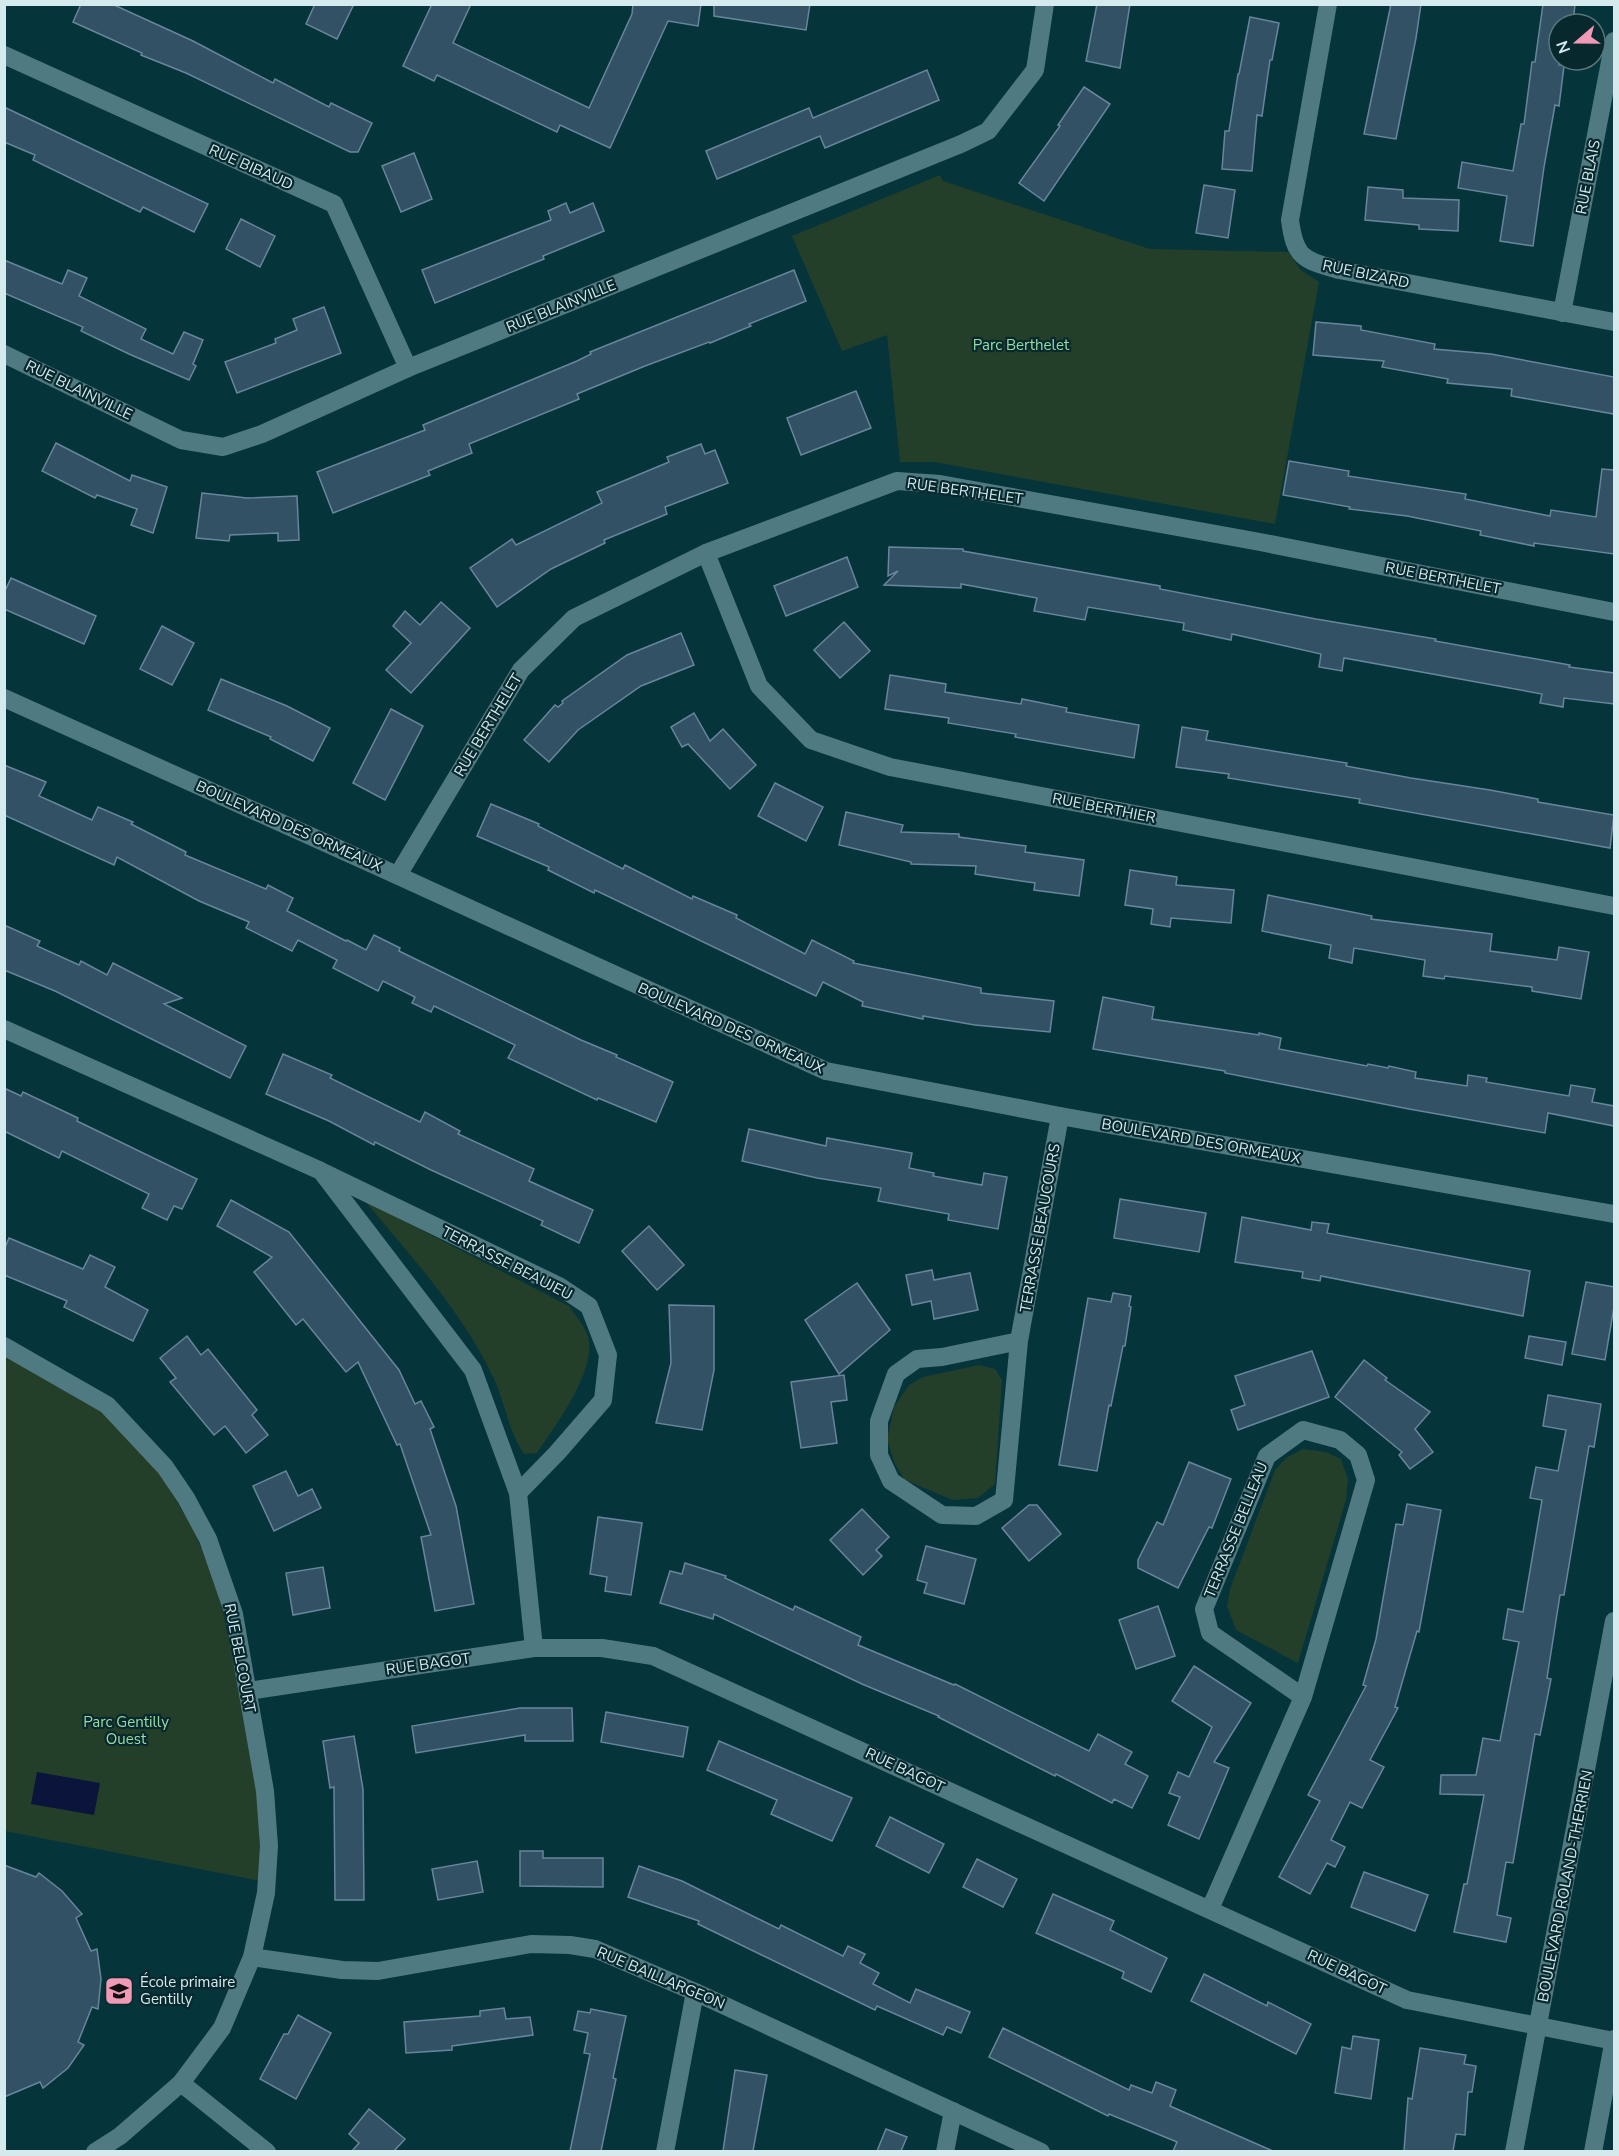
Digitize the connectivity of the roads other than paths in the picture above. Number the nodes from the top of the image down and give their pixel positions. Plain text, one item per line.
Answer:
1 (1045, 4) edge
2 (1328, 4) edge
3 (1614, 41) edge
4 (4, 55) edge
5 (1562, 313) junction
6 (1614, 322) edge
7 (4, 354) edge
8 (408, 368) junction
9 (706, 553) junction
10 (1614, 612) edge
11 (4, 698) edge
12 (398, 875) junction
13 (1614, 906) edge
14 (4, 1029) edge
15 (1060, 1116) junction
16 (321, 1171) junction
17 (1614, 1214) edge
18 (1019, 1341) junction
19 (4, 1346) edge
20 (518, 1493) junction
21 (1614, 1621) edge
22 (534, 1648) junction
23 (248, 1690) junction
24 (1303, 1697) junction
25 (1209, 1909) junction
26 (252, 1956) junction
27 (695, 1992) junction
28 (1538, 2027) junction
29 (1614, 2040) edge
30 (181, 2083) junction
31 (953, 2111) junction
32 (95, 2151) edge
33 (267, 2151) edge
34 (665, 2151) edge
35 (945, 2151) edge
36 (1041, 2151) edge
37 (1514, 2151) edge
38 (1593, 2151) edge

1 - 8 street, RUE BLAINVILLE
2 - 5 street, RUE BIZARD
3 - 5 street, RUE BLAIS
4 - 8 street, RUE BIBAUD
5 - 6 street, RUE BIZARD
7 - 8 street, RUE BLAINVILLE
9 - 10 street, RUE BERTHELET
9 - 12 street, RUE BERTHELET
9 - 13 street, RUE BERTHIER
11 - 12 street, BOULEVARD DES ORMEAUX
12 - 15 street, BOULEVARD DES ORMEAUX
14 - 16 street, TERRASSE BEAUJEU
15 - 17 street, BOULEVARD DES ORMEAUX
15 - 18 street, TERRASSE BEAUCOURS
16 - 20 street, TERRASSE BEAUJEU
16 - 20 street, TERRASSE BEAUJEU
18 - 18 street, TERRASSE BEAUCOURS
19 - 23 street, RUE BELCOURT
20 - 22 street, TERRASSE BEAUJEU
21 - 28 street, BOULEVARD ROLAND-THERRIEN
22 - 23 street, RUE BAGOT
22 - 25 street, RUE BAGOT
23 - 26 street, RUE BELCOURT
24 - 24 street, TERRASSE BELLEAU
24 - 25 street, TERRASSE BELLEAU
25 - 28 street, RUE BAGOT
26 - 27 street, RUE BAILLARGEON
26 - 30 street, RUE BELCOURT
27 - 31 street, RUE BAILLARGEON
27 - 34 street
28 - 29 street, RUE BAGOT
28 - 37 street, BOULEVARD ROLAND-THERRIEN
29 - 38 street
30 - 32 street, RUE BELCOURT
30 - 33 street
31 - 35 street
31 - 36 street, RUE BAILLARGEON

